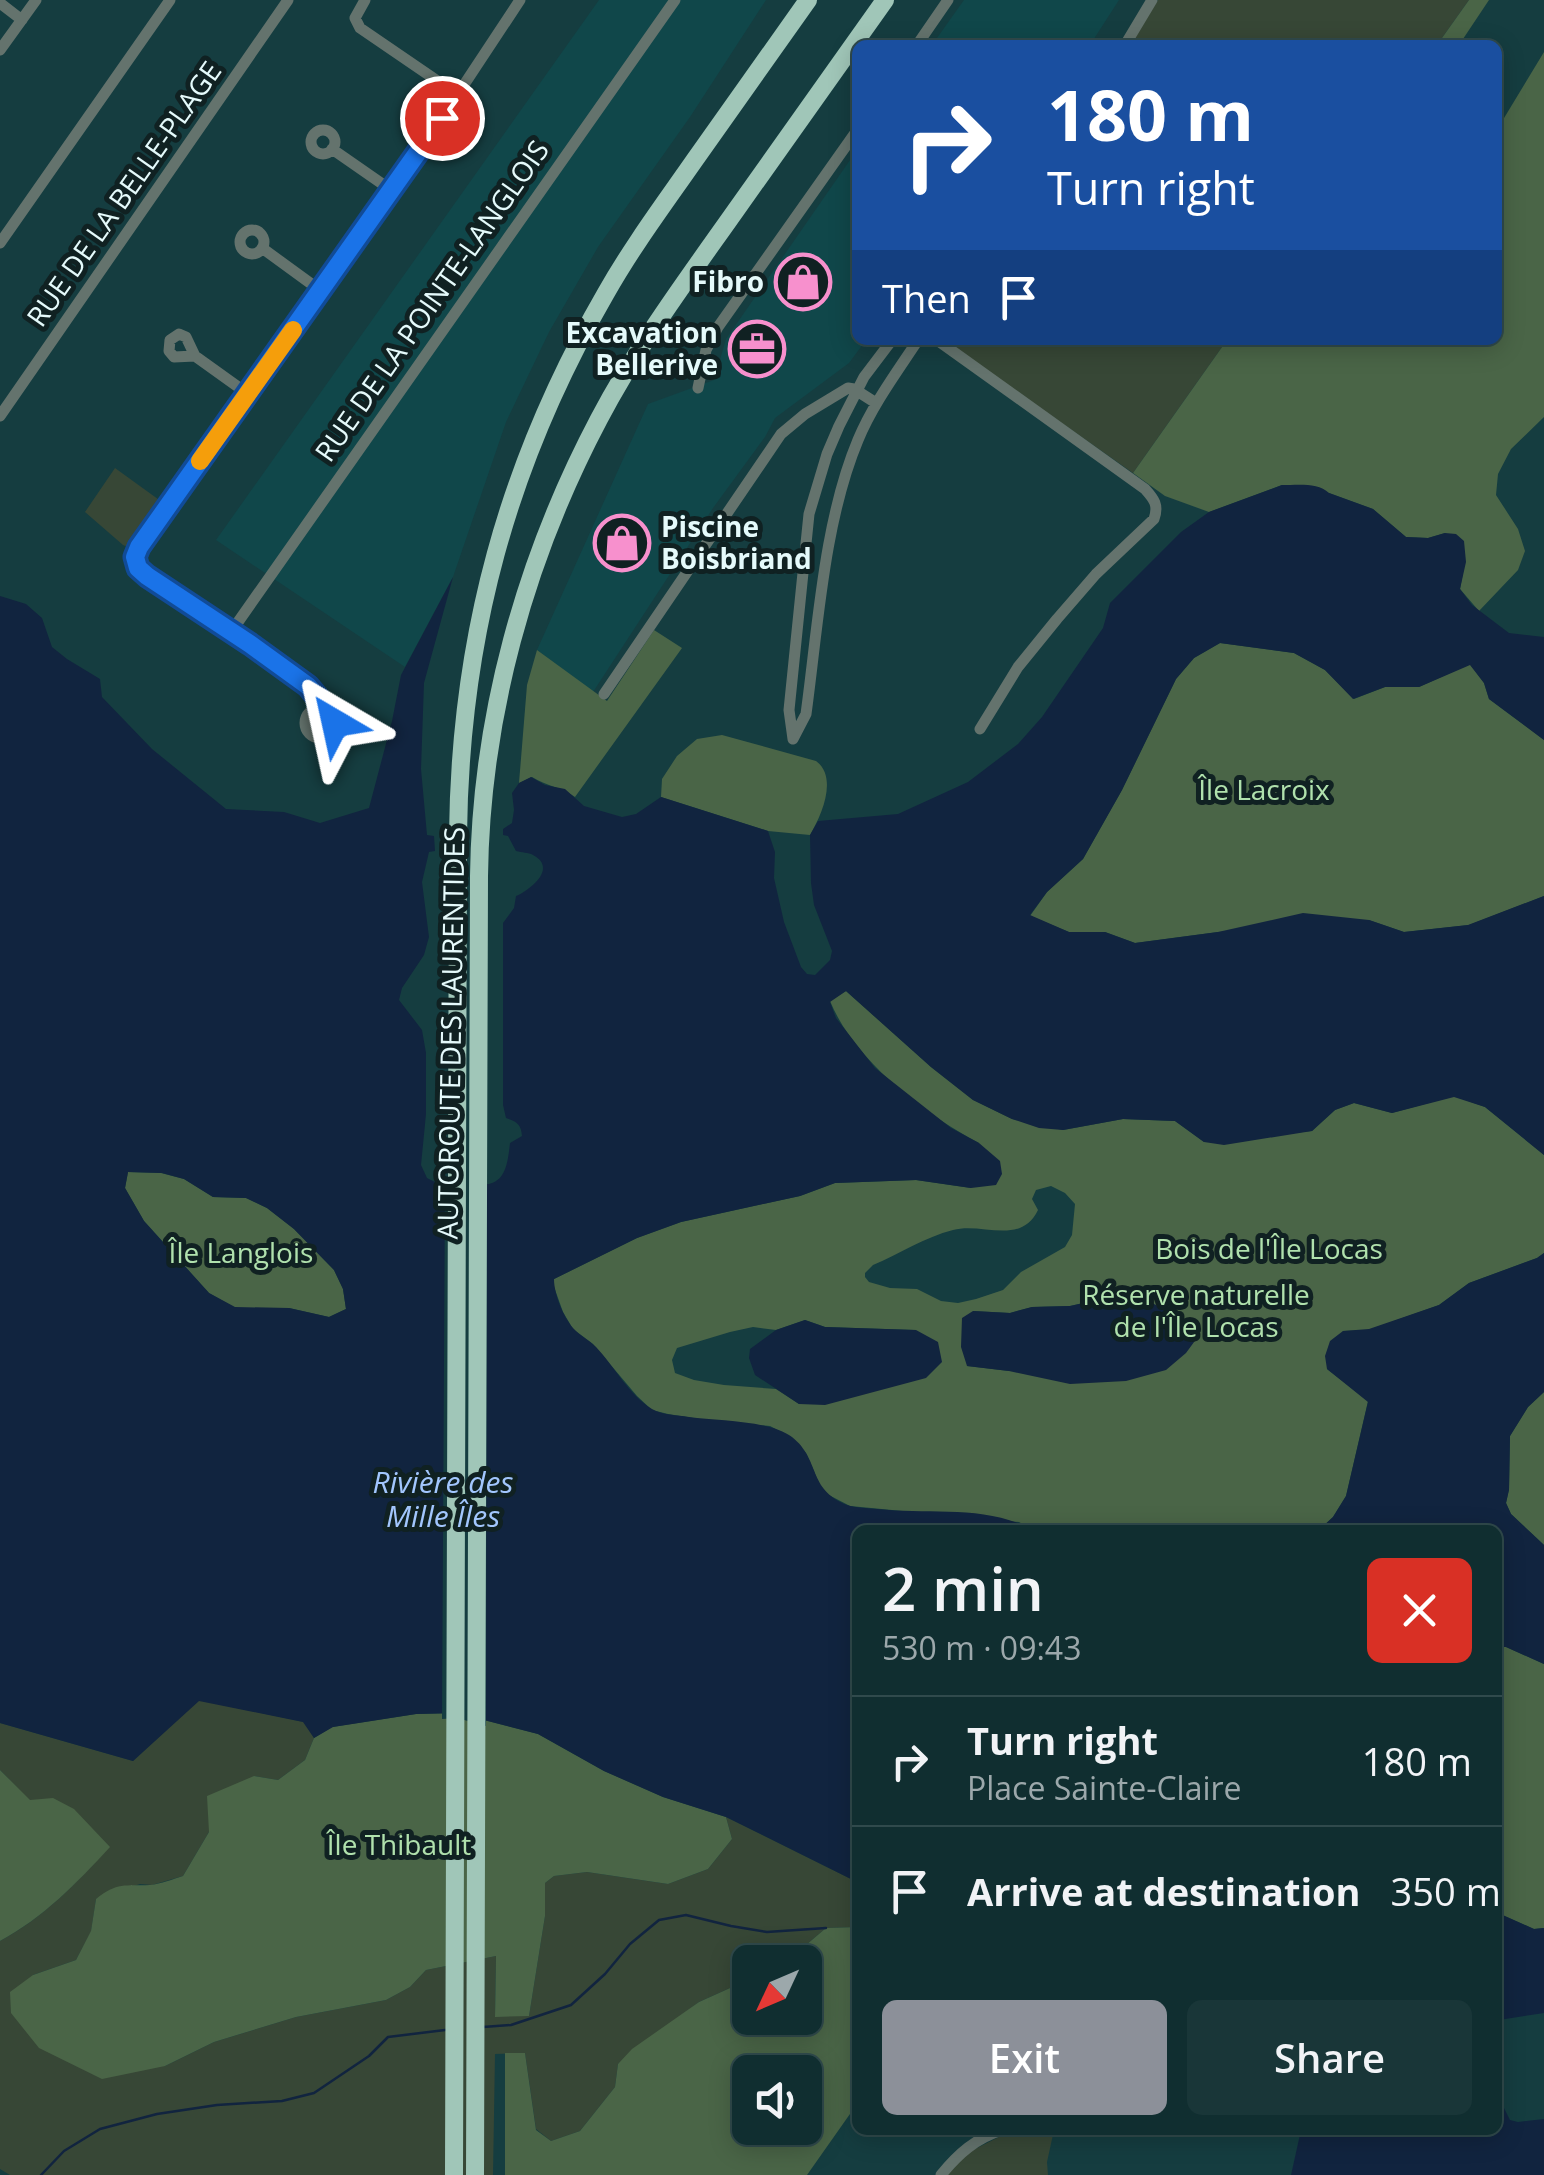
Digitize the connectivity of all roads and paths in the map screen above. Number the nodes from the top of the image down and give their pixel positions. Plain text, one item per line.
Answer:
1 (36, 0) edge
2 (170, 0) edge
3 (288, 0) edge
4 (364, 0) edge
5 (520, 0) edge
6 (675, 0) edge
7 (808, 0) edge
8 (885, 0) edge
9 (948, 0) edge
10 (1152, 0) edge
11 (0, 3) edge
12 (22, 20) junction
13 (857, 40) edge
14 (920, 40) edge
15 (1128, 40) edge
16 (852, 47) edge
17 (0, 50) edge
18 (458, 94) junction
19 (852, 137) edge
20 (332, 149) dead end
21 (391, 190) junction
22 (0, 243) edge
23 (262, 248) dead end
24 (321, 290) junction
25 (888, 345) edge
26 (915, 345) edge
27 (944, 345) edge
28 (194, 356) dead end
29 (698, 388) dead end
30 (858, 390) junction
31 (248, 394) junction
32 (876, 403) junction
33 (0, 416) edge
34 (830, 542) junction
35 (806, 544) junction
36 (230, 632) junction
37 (604, 694) dead end
38 (320, 709) dead end
39 (980, 729) dead end
40 (988, 2135) edge
41 (454, 2175) edge
42 (475, 2175) edge
43 (940, 2175) edge

1 - 12 street
2 - 22 street
3 - 33 street, RUE DE LA BELLE-PLAGE
4 - 18 street
5 - 18 street
6 - 36 street, RUE DE LA POINTE-LANGLOIS
7 - 41 highway, AUTOROUTE DES LAURENTIDES
8 - 13 highway, AUTOROUTE DES LAURENTIDES
9 - 14 street
10 - 15 street
11 - 12 street
12 - 17 street
16 - 42 highway, AUTOROUTE DES LAURENTIDES
18 - 21 street
19 - 29 street
20 - 21 street
21 - 24 street
23 - 24 street
24 - 31 street
25 - 30 street
26 - 32 street
27 - 39 street
28 - 31 street
30 - 32 street
30 - 35 street
30 - 37 street
31 - 36 street
32 - 34 street
34 - 35 street
34 - 35 street
36 - 38 street
40 - 43 street

